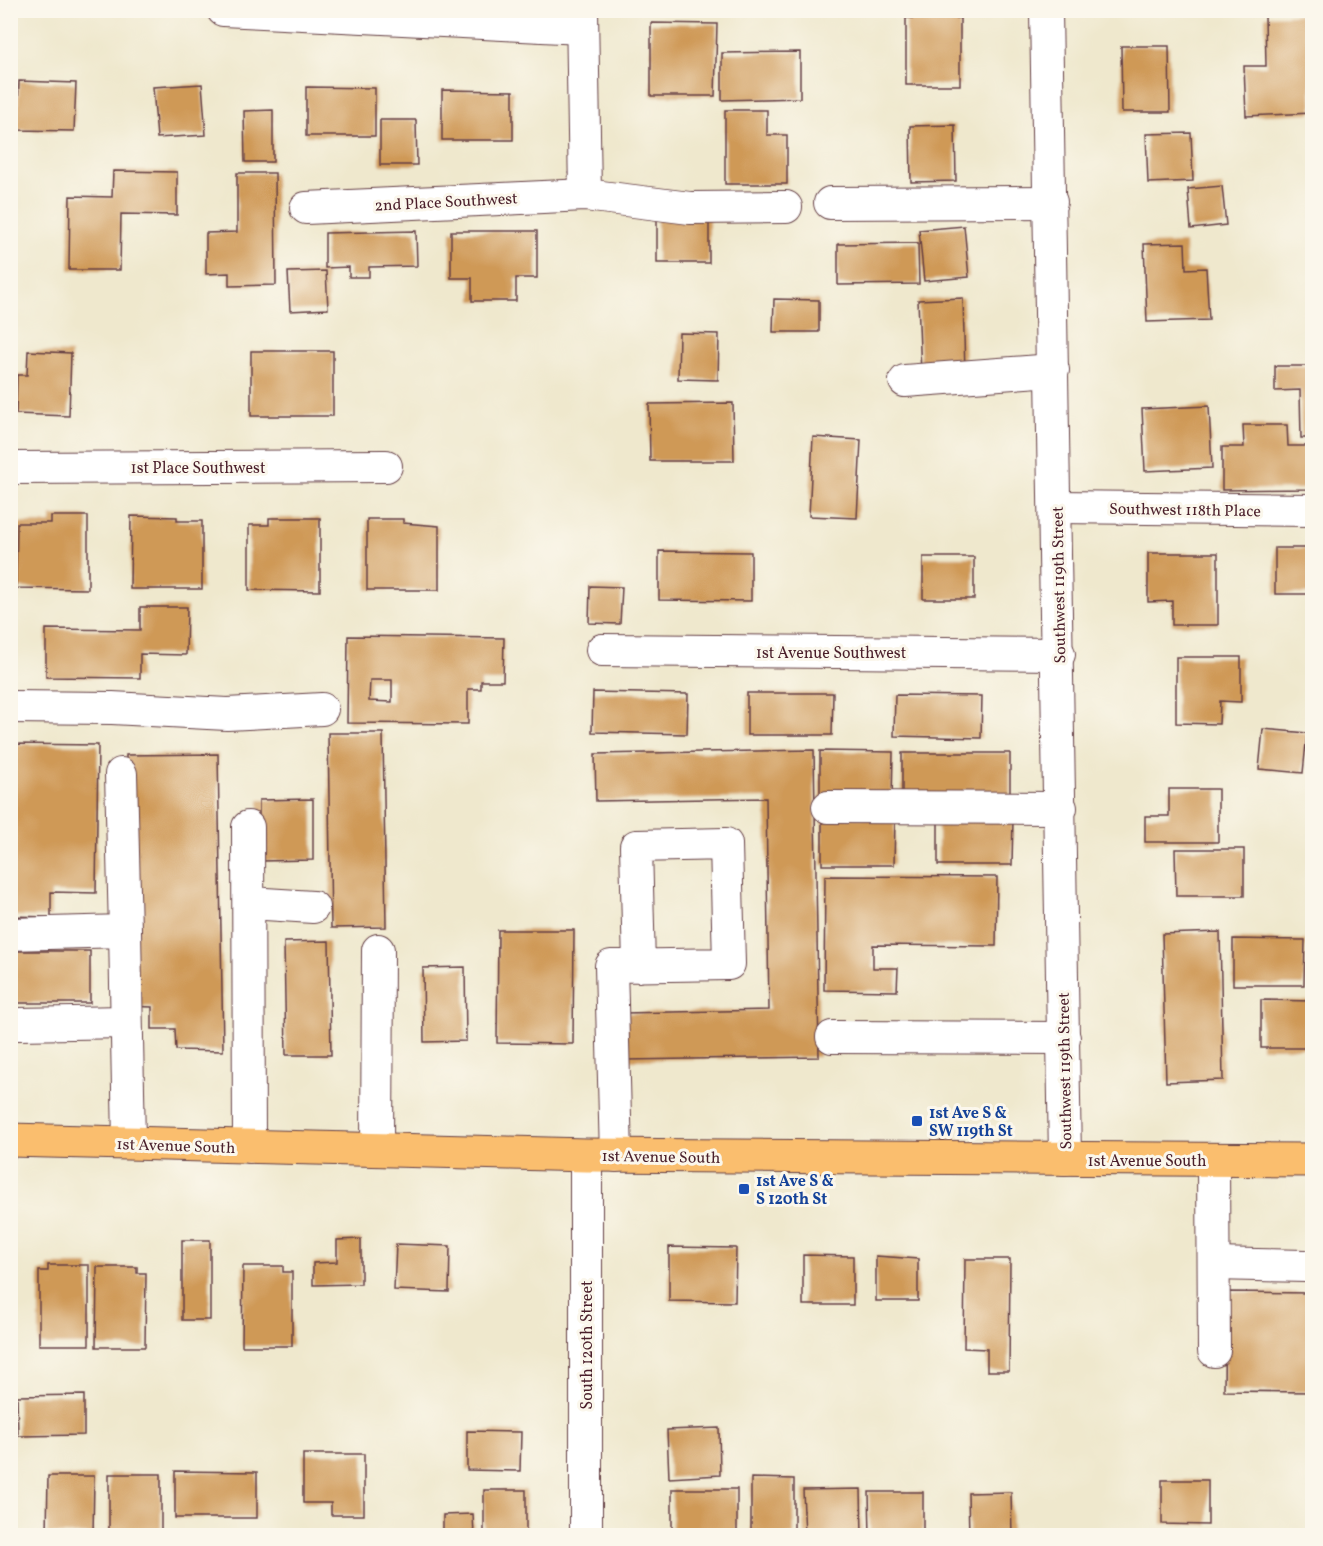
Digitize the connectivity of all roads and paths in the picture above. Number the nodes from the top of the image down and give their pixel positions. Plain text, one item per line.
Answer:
1 (223, 10) edge
2 (1046, 10) edge
3 (582, 19) edge
4 (585, 195) junction
5 (1051, 202) junction
6 (830, 203) dead end
7 (786, 207) dead end
8 (306, 208) dead end
9 (1053, 370) junction
10 (905, 381) dead end
11 (386, 466) dead end
12 (10, 468) edge
13 (1058, 507) junction
14 (1312, 510) edge
15 (602, 650) dead end
16 (1059, 654) junction
17 (10, 707) edge
18 (322, 708) dead end
19 (121, 774) dead end
20 (828, 807) dead end
21 (1061, 808) junction
22 (248, 827) dead end
23 (249, 903) junction
24 (313, 907) dead end
25 (124, 931) junction
26 (10, 934) edge
27 (378, 950) dead end
28 (639, 966) junction
29 (126, 1022) junction
30 (18, 1024) dead end
31 (832, 1037) dead end
32 (1064, 1038) junction
33 (10, 1140) edge
34 (129, 1143) junction
35 (249, 1147) junction
36 (377, 1150) junction
37 (601, 1155) junction
38 (1065, 1160) junction
39 (1213, 1160) junction
40 (1312, 1160) edge
41 (1214, 1264) junction
42 (1305, 1266) dead end
43 (1214, 1352) dead end
44 (586, 1536) edge

1 - 3 street
2 - 5 street, Southwest 119th Street
3 - 4 street
4 - 7 street, 2nd Place Southwest
4 - 8 street, 2nd Place Southwest
5 - 6 street
5 - 9 street, Southwest 119th Street
9 - 10 street
9 - 13 street, Southwest 119th Street
11 - 12 street, 1st Place Southwest
13 - 14 street, Southwest 118th Place
13 - 16 street, Southwest 119th Street
15 - 16 street, 1st Avenue Southwest
16 - 21 street, Southwest 119th Street
17 - 18 street
19 - 25 street
20 - 21 street
21 - 32 street, Southwest 119th Street
22 - 23 street
23 - 24 street
23 - 35 street
25 - 26 street
25 - 29 street
27 - 36 street
28 - 28 street
28 - 37 street, South 120th Street
29 - 30 street
29 - 34 street
31 - 32 street
32 - 38 street, Southwest 119th Street
33 - 34 main road, 1st Avenue South
34 - 35 main road, 1st Avenue South
35 - 36 main road, 1st Avenue South
36 - 37 main road, 1st Avenue South
37 - 38 main road, 1st Avenue South
37 - 44 street, South 120th Street
38 - 39 main road, 1st Avenue South
39 - 40 main road, 1st Avenue South
39 - 41 street
41 - 42 street
41 - 43 street

